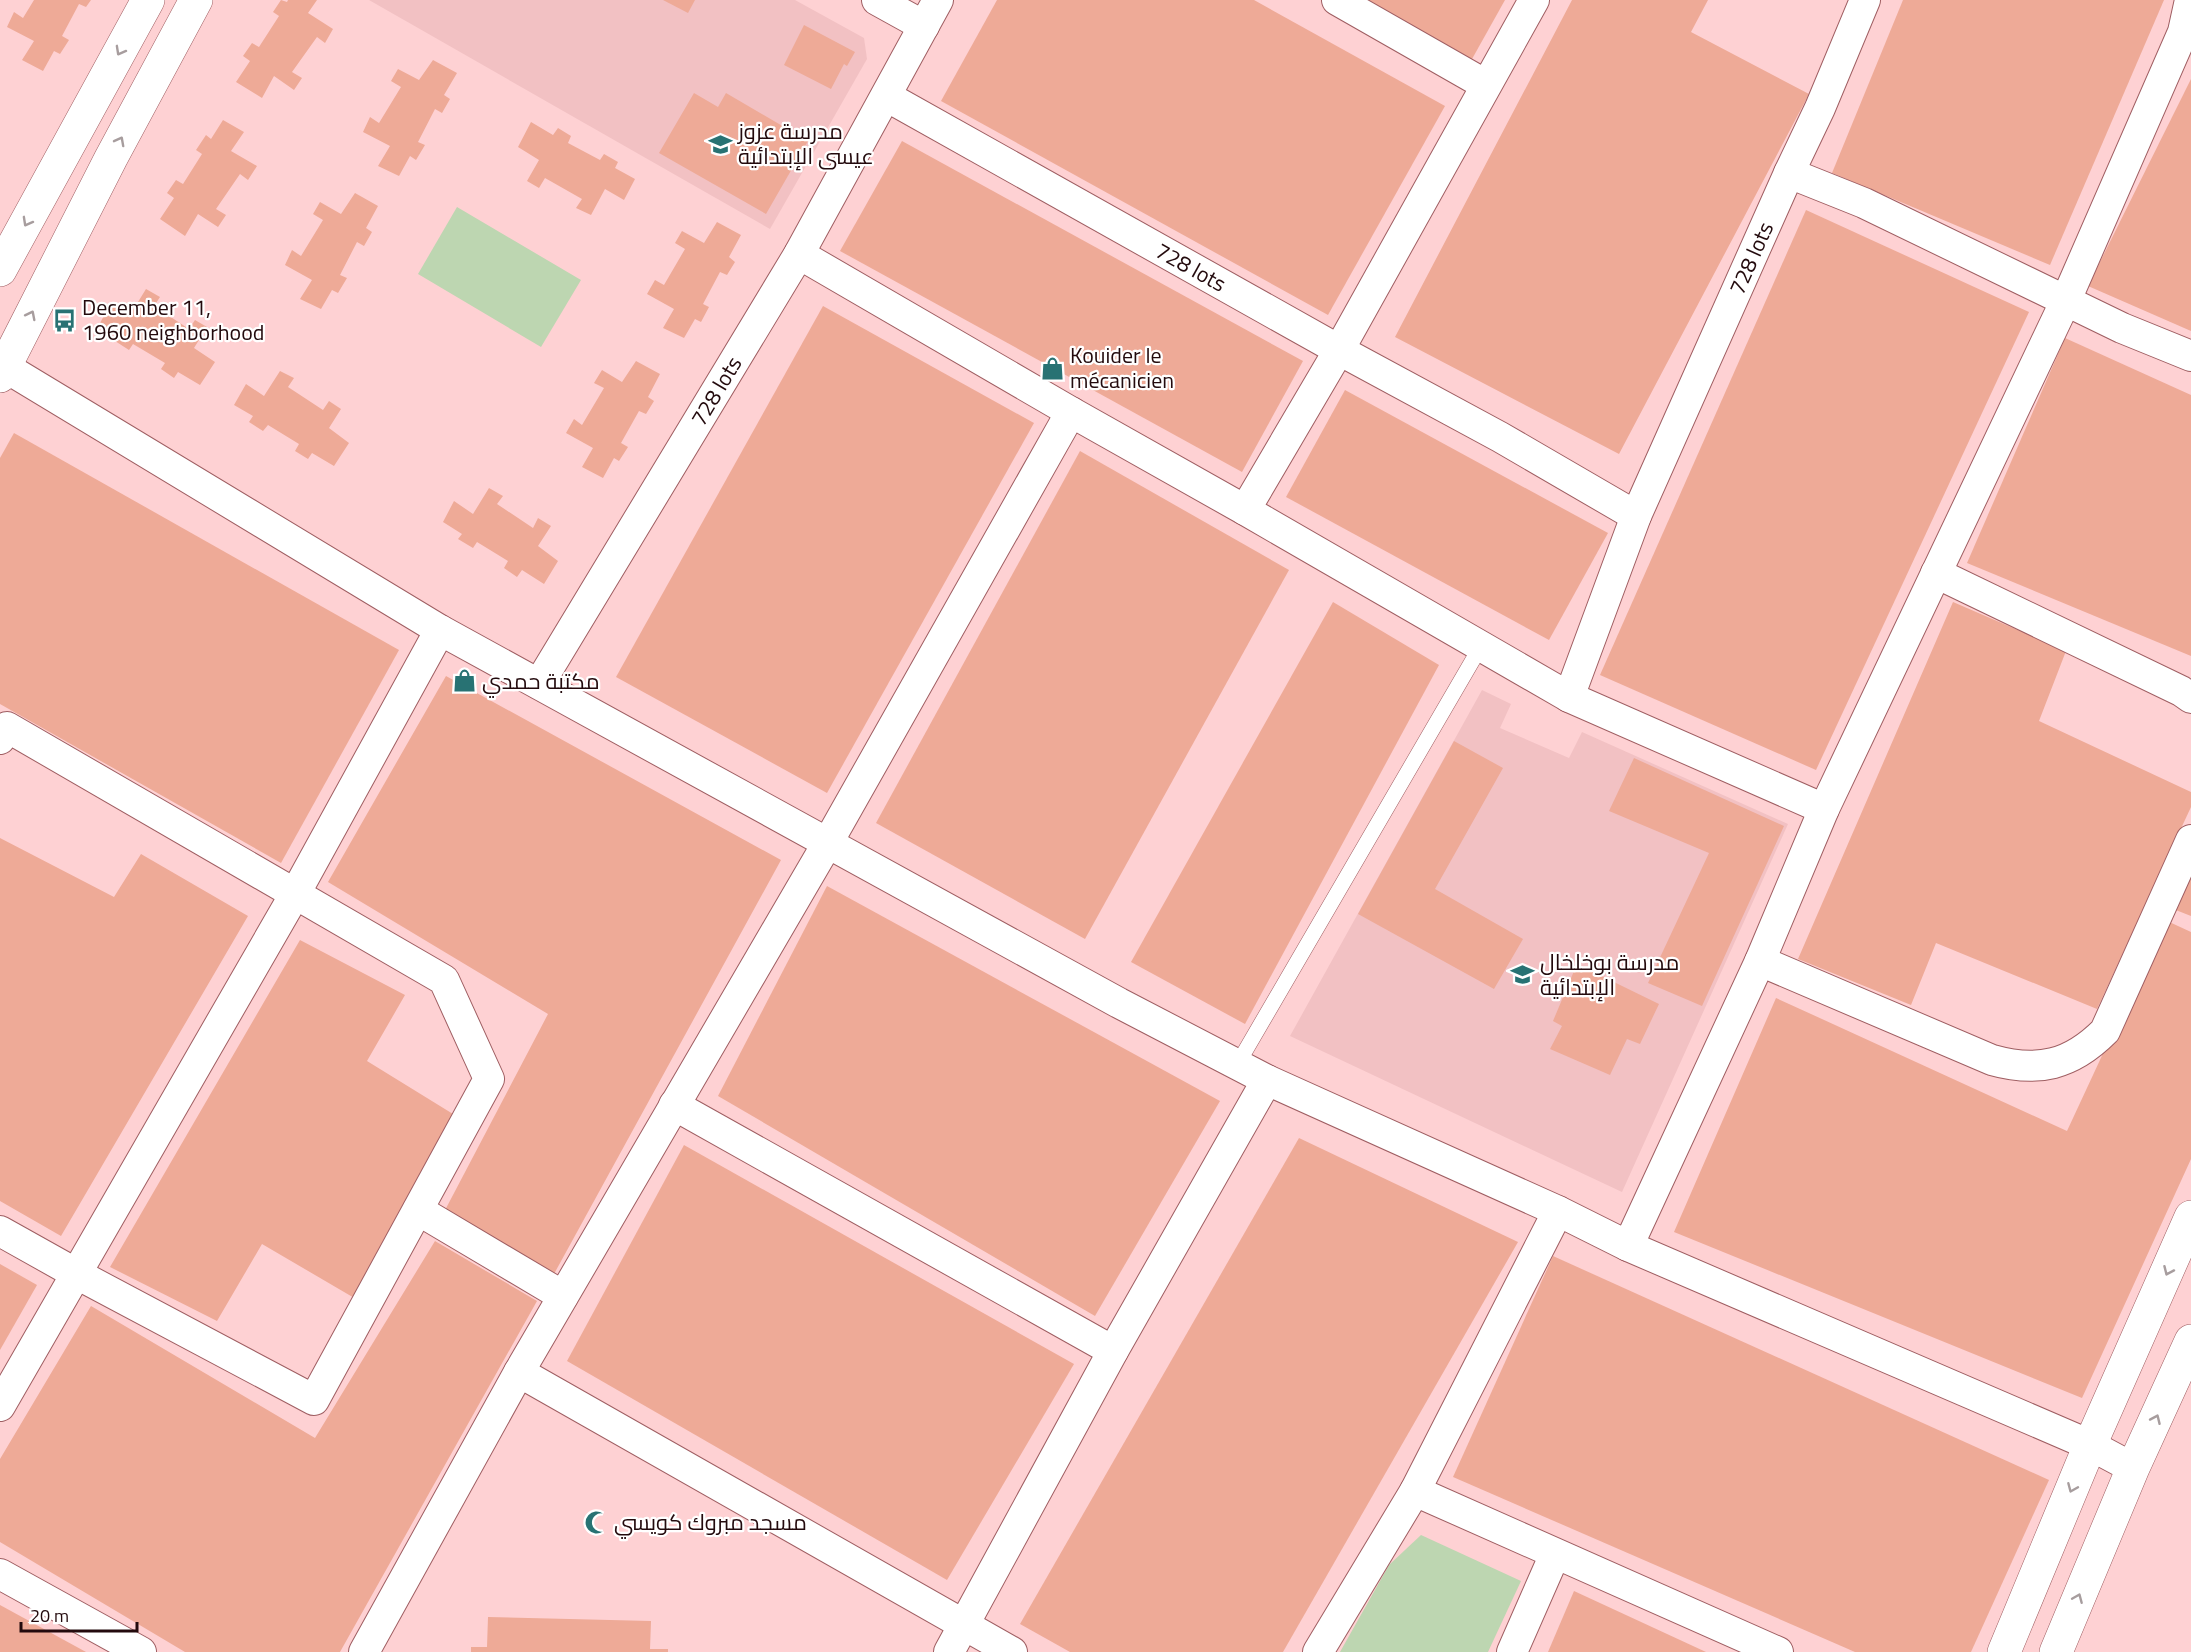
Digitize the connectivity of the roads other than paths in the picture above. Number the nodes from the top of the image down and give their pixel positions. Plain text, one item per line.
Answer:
1 (148, 0) edge
2 (196, 0) edge
3 (877, 0) edge
4 (938, 0) edge
5 (1337, 0) edge
6 (1534, 0) edge
7 (1865, 0) edge
8 (2190, 0) edge
9 (924, 26) junction
10 (2187, 34) edge
11 (1486, 85) junction
12 (886, 96) junction
13 (1789, 173) junction
14 (799, 254) junction
15 (0, 270) edge
16 (2066, 300) junction
17 (1339, 351) junction
18 (2191, 356) edge
19 (2, 368) edge
20 (1071, 412) junction
21 (1245, 510) junction
22 (1636, 516) junction
23 (1936, 573) junction
24 (440, 630) junction
25 (1481, 646) junction
26 (539, 684) junction
27 (1569, 697) junction
28 (2191, 698) edge
29 (0, 739) edge
30 (1824, 809) junction
31 (2191, 840) edge
32 (827, 844) junction
33 (295, 894) junction
34 (1760, 961) junction
35 (1237, 1065) junction
36 (1267, 1080) junction
37 (674, 1105) junction
38 (418, 1210) junction
39 (1558, 1211) junction
40 (2191, 1217) edge
41 (0, 1231) edge
42 (1628, 1246) junction
43 (75, 1273) junction
44 (563, 1296) junction
45 (2191, 1341) edge
46 (1113, 1351) junction
47 (519, 1372) junction
48 (0, 1406) edge
49 (2090, 1445) junction
50 (2133, 1468) junction
51 (1414, 1491) junction
52 (1556, 1554) junction
53 (0, 1574) edge
54 (964, 1625) junction
55 (141, 1652) edge
56 (364, 1652) edge
57 (949, 1652) edge
58 (1012, 1652) edge
59 (1318, 1652) edge
60 (1512, 1652) edge
61 (1778, 1652) edge
62 (2004, 1652) edge
63 (2056, 1652) edge

1 -> 15 main road
19 -> 2 main road
3 - 9 street
4 - 9 street, 728 lots
5 - 11 street
6 - 11 street
7 - 13 street, 728 lots
8 - 10 street
9 - 12 street, 728 lots
10 - 16 street
11 - 17 street
12 - 14 street, 728 lots
12 - 17 street, 728 lots
13 - 16 street
13 - 22 street, 728 lots
14 - 20 street
14 - 26 street, 728 lots
16 - 18 street
16 - 23 street
17 - 21 street
17 - 22 street, 728 lots
19 - 24 street
20 - 21 street
20 - 32 street
21 - 25 street
22 - 27 street, 728 lots
23 - 28 street
23 - 30 street
24 - 26 street
24 - 33 street
25 - 27 street
25 - 35 lane
26 - 32 street
27 - 30 street
29 - 33 street
30 - 34 street
31 - 34 street
32 - 35 street
32 - 37 street
33 - 38 street
33 - 43 street
34 - 42 street
35 - 36 street
36 - 39 street
36 - 46 street
37 - 44 street
37 - 46 street
38 - 43 street
38 - 44 street
39 - 42 street
39 - 51 street
40 -> 49 main road
41 - 43 street
42 - 49 street
43 - 48 street
44 - 47 street
50 -> 45 main road
46 - 54 street
47 - 54 street
47 - 56 street
49 - 50 street
49 -> 62 main road
63 -> 50 main road
51 - 52 street
51 - 59 street
52 - 60 street
52 - 61 street
53 - 55 street
54 - 57 street
54 - 58 street

